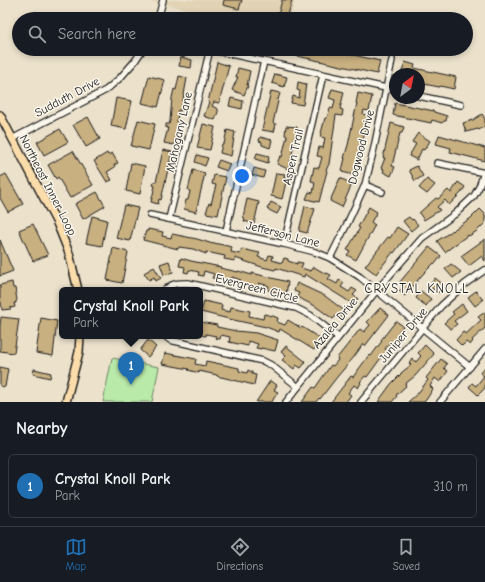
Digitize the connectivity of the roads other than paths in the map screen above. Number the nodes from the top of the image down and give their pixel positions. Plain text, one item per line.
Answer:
1 (163, 0) edge
2 (160, 12) edge
3 (138, 56) edge
4 (207, 56) edge
5 (241, 56) edge
6 (392, 60) dead end
7 (264, 61) junction
8 (323, 74) junction
9 (387, 89) junction
10 (425, 97) edge
11 (461, 105) dead end
12 (0, 115) edge
13 (12, 139) junction
14 (437, 163) dead end
15 (484, 173) edge
16 (365, 185) junction
17 (382, 192) dead end
18 (150, 215) dead end
19 (169, 219) junction
20 (226, 231) junction
21 (284, 244) junction
22 (330, 258) junction
23 (485, 270) edge
24 (77, 287) edge
25 (168, 287) edge
26 (377, 290) junction
27 (423, 328) junction
28 (338, 337) junction
29 (80, 339) edge
30 (169, 339) edge
31 (485, 349) edge
32 (470, 367) junction
33 (297, 386) junction
34 (66, 402) edge
35 (286, 402) edge
36 (361, 402) edge
37 (440, 402) edge

1 - 2 street
3 - 13 street, Sudduth Drive
4 - 19 street, Mahogany Lane
5 - 7 street
6 - 9 street, Dogwood Drive
7 - 8 street
7 - 20 street
8 - 9 street
8 - 21 street, Aspen Trail
9 - 16 street, Dogwood Drive
10 - 11 street
12 - 13 main road, Northeast Inner Loop
13 - 24 main road, Northeast Inner Loop
14 - 15 street
15 - 26 street, Azalea Drive
16 - 17 street
16 - 22 street, Dogwood Drive
18 - 19 street, Jefferson Lane
19 - 20 street, Jefferson Lane
20 - 21 street, Jefferson Lane
21 - 22 street, Jefferson Lane
22 - 26 street, Jefferson Lane
23 - 27 street, Juniper Drive
25 - 28 street, Evergreen Circle
26 - 27 street, Jefferson Lane
26 - 28 street, Azalea Drive
27 - 32 street, Jefferson Lane
27 - 36 street, Juniper Drive
28 - 33 street, Azalea Drive
29 - 34 main road
30 - 33 street
31 - 32 street
32 - 37 street
33 - 35 street, Azalea Drive

